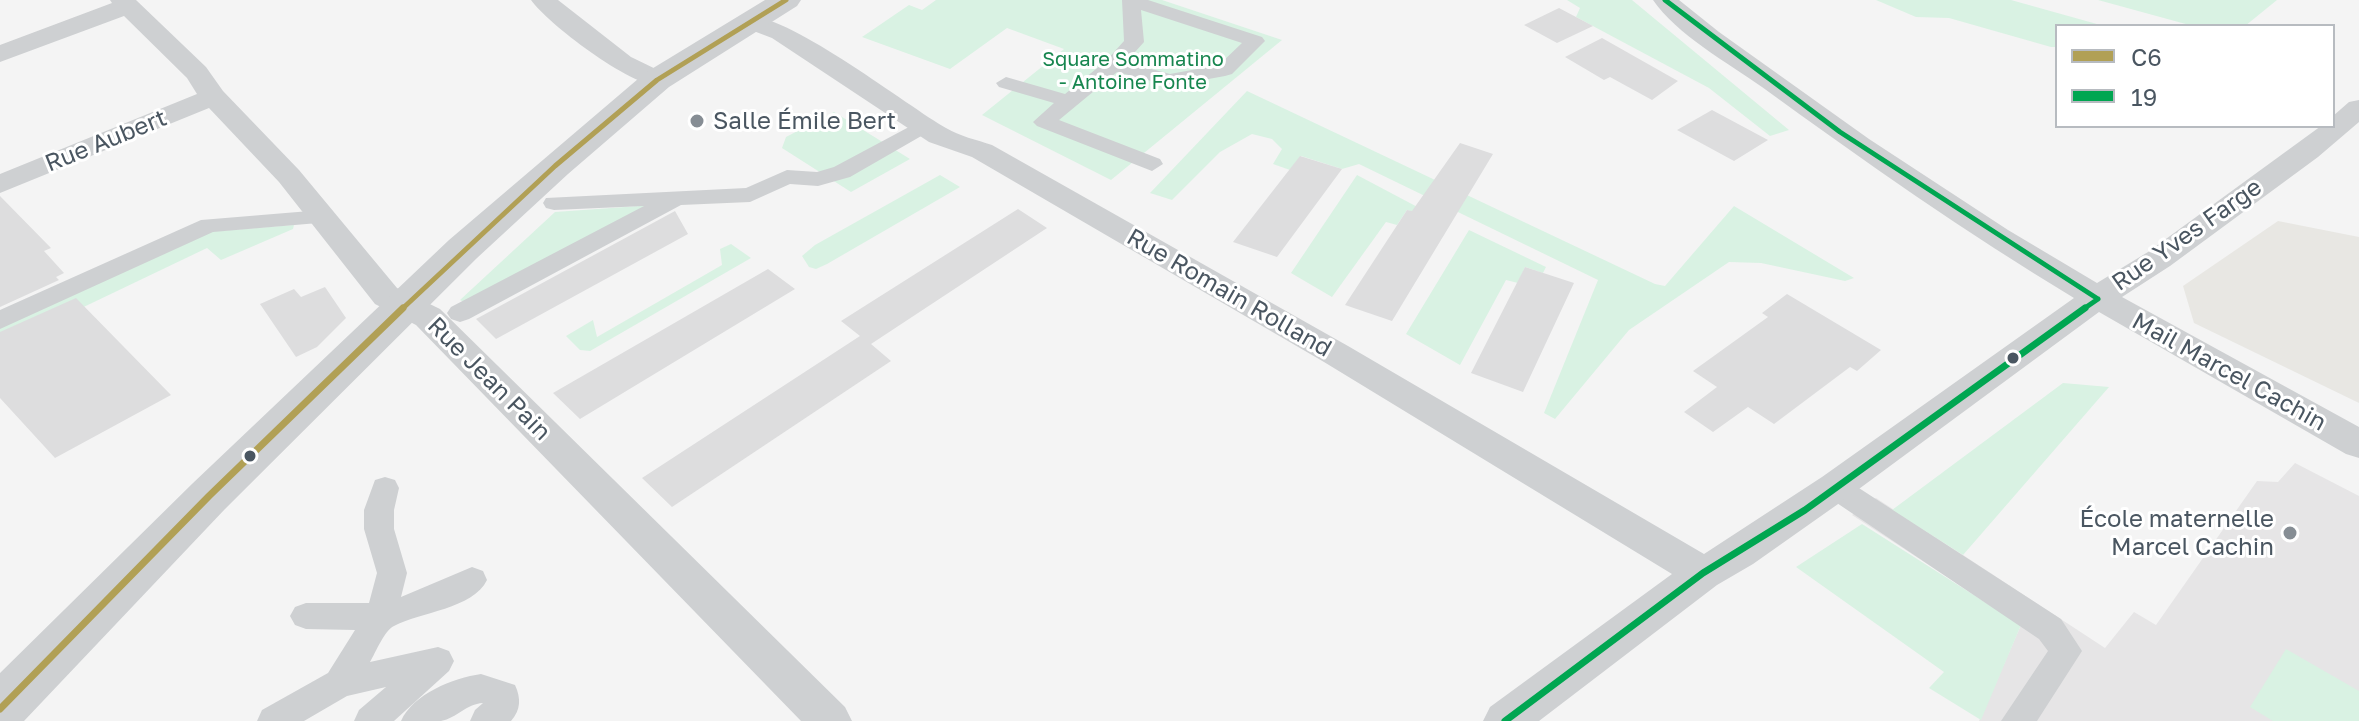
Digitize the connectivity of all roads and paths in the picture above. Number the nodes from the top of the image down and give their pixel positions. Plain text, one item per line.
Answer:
1 (543, 0) edge
2 (786, 0) edge
3 (1131, 0) edge
4 (1665, 0) edge
5 (124, 3) edge
6 (752, 22) junction
7 (0, 54) edge
8 (1113, 65) junction
9 (657, 80) junction
10 (1006, 83) dead end
11 (213, 97) junction
12 (1069, 101) junction
13 (2359, 108) edge
14 (922, 126) junction
15 (1152, 164) dead end
16 (0, 184) edge
17 (679, 198) junction
18 (554, 203) dead end
19 (322, 217) junction
20 (2098, 299) junction
21 (403, 304) junction
22 (460, 313) dead end
23 (0, 320) edge
24 (2359, 444) edge
25 (1835, 487) junction
26 (385, 488) dead end
27 (1703, 573) junction
28 (472, 580) dead end
29 (306, 616) dead end
30 (381, 616) junction
31 (340, 683) junction
32 (0, 709) edge
33 (303, 711) edge
34 (274, 721) edge
35 (371, 721) edge
36 (418, 721) edge
37 (487, 721) edge
38 (830, 721) edge
39 (1505, 721) edge
40 (2018, 721) edge

1 - 9 street
2 - 6 street
3 - 8 street
3 - 8 street
4 - 20 street, Mail Marcel Cachin
5 - 7 street
5 - 11 street, Rue Jean Pain
6 - 9 street
6 - 14 street, Rue Romain Rolland
8 - 12 street
9 - 21 street
10 - 12 street
11 - 16 street, Rue Aubert
11 - 19 street, Rue Jean Pain
12 - 15 street
13 - 20 street, Rue Yves Farge
14 - 17 street
14 - 27 street, Rue Romain Rolland
17 - 18 street
17 - 22 street
19 - 21 street, Rue Jean Pain
19 - 23 street
20 - 24 street, Mail Marcel Cachin
20 - 25 street, Rue Yves Farge
21 - 32 street
21 - 38 street, Rue Jean Pain
25 - 27 street, Rue Yves Farge
25 - 40 street
26 - 30 street
27 - 39 street, Rue Yves Farge
28 - 30 street
29 - 30 street
30 - 31 street
31 - 33 street
31 - 35 street
33 - 34 street
36 - 37 street

